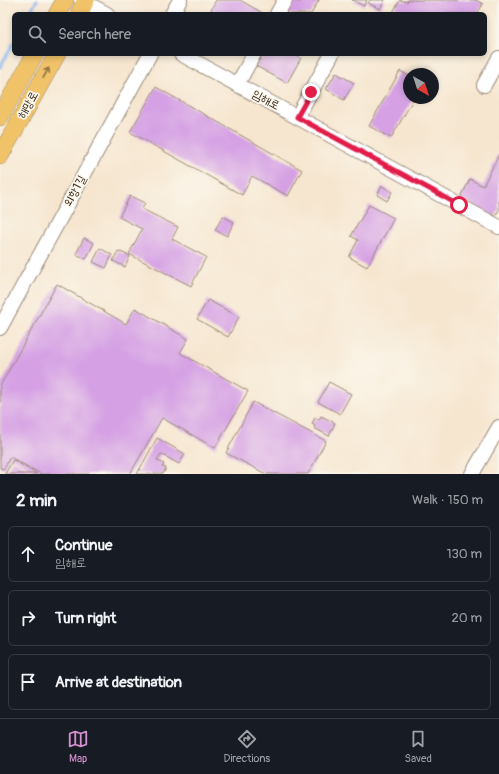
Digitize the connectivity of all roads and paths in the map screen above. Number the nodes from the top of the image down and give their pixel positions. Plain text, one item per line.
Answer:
1 (65, 0) edge
2 (180, 0) edge
3 (285, 0) edge
4 (83, 4) edge
5 (58, 12) edge
6 (102, 12) edge
7 (173, 12) edge
8 (278, 12) edge
9 (34, 56) edge
10 (55, 56) edge
11 (149, 56) edge
12 (185, 56) edge
13 (253, 56) edge
14 (331, 56) edge
15 (499, 58) edge
16 (237, 85) junction
17 (484, 85) dead end
18 (0, 117) edge
19 (297, 117) junction
20 (0, 156) edge
21 (499, 227) edge
22 (0, 328) edge
23 (499, 427) edge
24 (472, 474) edge

1 - 5 main road
2 - 7 street
3 - 8 street
4 - 6 street
9 - 18 main road, 해망로
20 -> 10 main road, 해망로
11 - 22 street, 외항1길
12 - 16 street, 임해로
13 - 16 street
14 - 19 street
15 - 17 street
16 - 19 street, 임해로
19 - 21 street, 임해로
23 - 24 street

